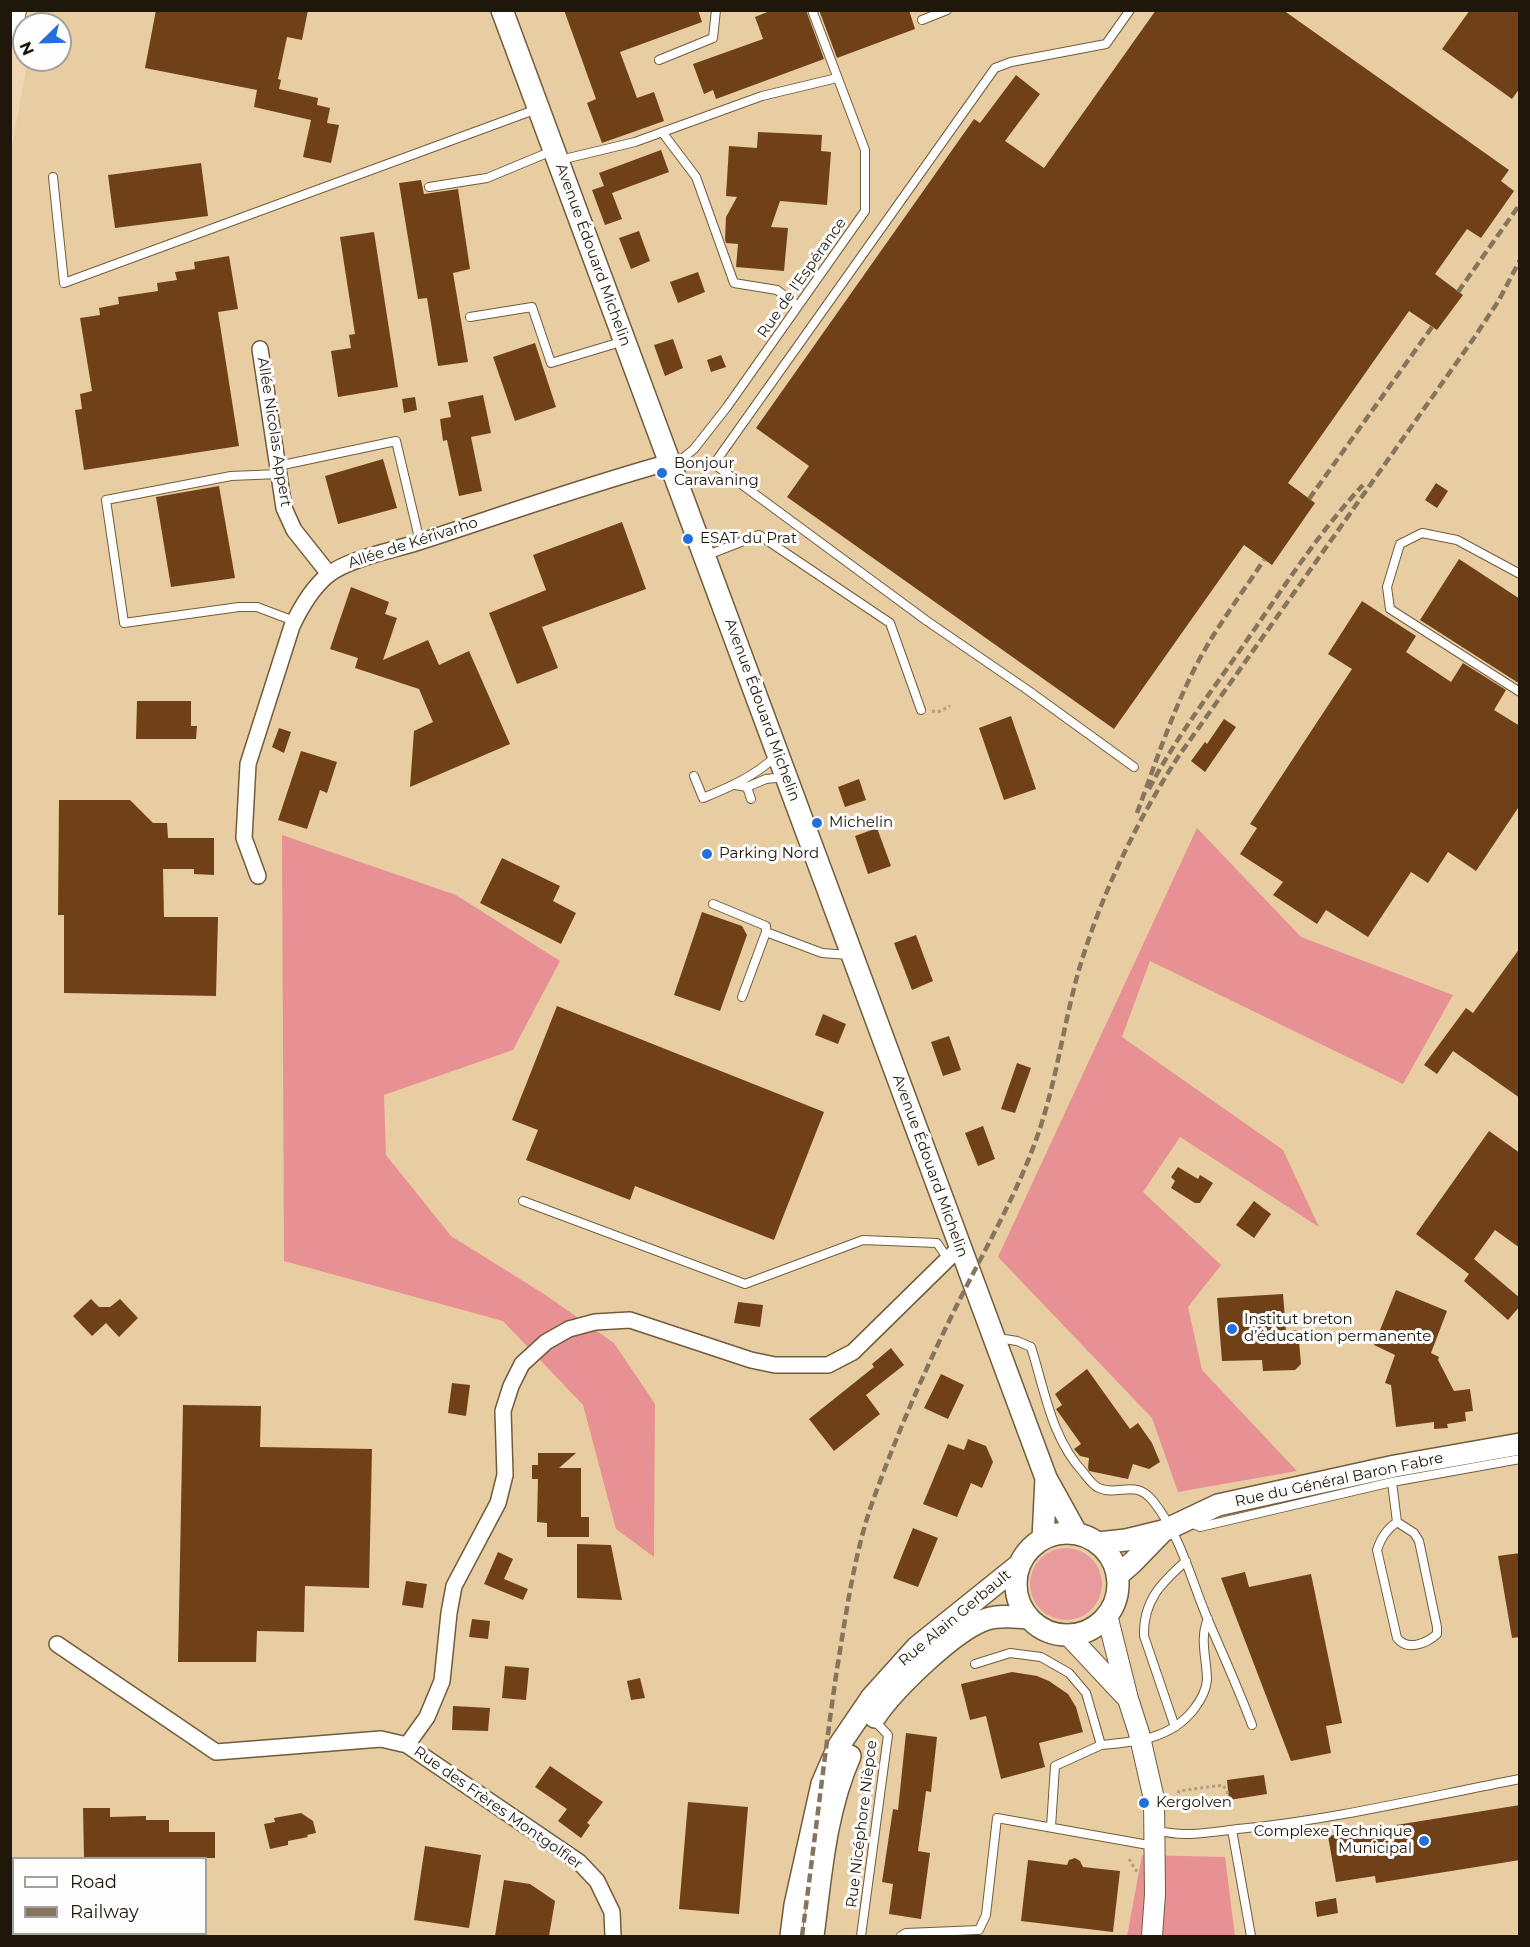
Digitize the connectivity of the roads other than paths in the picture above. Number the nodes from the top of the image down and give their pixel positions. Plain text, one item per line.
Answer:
1 (13, 10) edge
2 (502, 10) edge
3 (716, 10) edge
4 (812, 10) edge
5 (947, 10) edge
6 (1130, 10) edge
7 (922, 20) dead end
8 (10, 25) edge
9 (659, 60) dead end
10 (837, 78) junction
11 (538, 109) junction
12 (662, 132) junction
13 (556, 155) junction
14 (53, 177) dead end
15 (429, 187) dead end
16 (798, 306) junction
17 (470, 317) dead end
18 (625, 341) junction
19 (260, 349) dead end
20 (670, 462) junction
21 (278, 470) junction
22 (420, 542) junction
23 (705, 556) junction
24 (329, 574) junction
25 (1520, 574) edge
26 (294, 621) junction
27 (1520, 692) edge
28 (921, 710) road end
29 (778, 754) junction
30 (1134, 767) dead end
31 (694, 776) dead end
32 (786, 777) junction
33 (735, 785) junction
34 (747, 787) junction
35 (751, 799) dead end
36 (258, 876) dead end
37 (713, 904) dead end
38 (766, 932) junction
39 (853, 956) junction
40 (742, 997) dead end
41 (523, 1201) dead end
42 (954, 1253) junction
43 (993, 1337) junction
44 (1520, 1444) edge
45 (1520, 1459) edge
46 (1046, 1478) junction
47 (1392, 1482) junction
48 (1397, 1522) junction
49 (1173, 1526) junction
50 (1077, 1534) junction
51 (1042, 1539) junction
52 (1098, 1543) junction
53 (1186, 1561) junction
54 (1019, 1565) junction
55 (1117, 1576) junction
56 (1107, 1615) junction
57 (1028, 1618) junction
58 (1208, 1620) junction
59 (1068, 1635) junction
60 (57, 1644) dead end
61 (975, 1664) dead end
62 (1128, 1699) junction
63 (874, 1719) junction
64 (1252, 1725) dead end
65 (1175, 1727) junction
66 (1141, 1742) junction
67 (407, 1745) junction
68 (1101, 1745) junction
69 (1520, 1779) edge
70 (1051, 1827) junction
71 (1232, 1830) junction
72 (1155, 1838) junction
73 (613, 1936) edge
74 (791, 1936) edge
75 (813, 1936) edge
76 (861, 1936) edge
77 (901, 1936) edge
78 (1152, 1936) edge
79 (1251, 1936) edge

1 - 8 highway
2 - 11 main road, Avenue Édouard Michelin
3 - 9 lane
4 - 10 lane, Rue de l'Espérance
5 - 7 lane
6 - 30 lane
10 - 12 lane
10 - 16 lane, Rue de l'Espérance
11 - 13 main road, Avenue Édouard Michelin
11 - 14 lane
12 - 13 lane
12 - 16 lane
13 - 15 lane
13 - 18 main road, Avenue Édouard Michelin
16 - 20 lane, Rue de l'Espérance
17 - 18 lane
18 - 20 main road, Avenue Édouard Michelin
19 - 21 street, Allée Nicolas Appert
20 - 22 street, Allée de Kérivarho
20 - 23 main road, Avenue Édouard Michelin
21 - 22 lane
21 - 24 street, Allée Nicolas Appert
21 - 26 lane
22 - 24 street, Allée de Kérivarho
23 - 28 lane
23 - 29 main road, Avenue Édouard Michelin
24 - 26 street, Allée de Kérivarho
25 - 27 lane
26 - 36 street, Allée de Kérivarho
29 - 32 main road, Avenue Édouard Michelin
29 - 33 lane
31 - 33 lane
32 - 34 lane
32 - 39 main road, Avenue Édouard Michelin
33 - 34 lane
34 - 35 lane
37 - 38 lane
38 - 39 lane
38 - 40 lane
39 - 42 main road, Avenue Édouard Michelin
41 - 42 lane
42 - 43 main road, Avenue Édouard Michelin
42 - 67 street
43 - 46 main road, Avenue Édouard Michelin
43 - 49 lane
44 - 49 main road, Rue du Général Baron Fabre
45 - 47 lane
46 - 50 main road, Avenue Édouard Michelin
46 - 51 main road, Avenue Édouard Michelin
47 - 48 lane
47 - 49 lane
48 - 48 lane
49 - 52 main road, Rue du Général Baron Fabre
49 - 53 lane
49 - 55 main road, Rue du Général Baron Fabre
50 - 51 main road
50 - 52 main road
51 - 54 main road
52 - 55 main road
53 - 58 lane
53 - 65 lane
54 - 57 main road
54 - 74 main road, Rue Alain Gerbault
55 - 56 main road
56 - 59 main road
56 - 62 street
57 - 59 main road
57 - 63 main road, Rue Alain Gerbault
58 - 64 lane
58 - 65 lane
59 - 62 street
60 - 67 street
61 - 68 lane
62 - 66 street
63 - 75 main road, Rue Alain Gerbault
63 - 76 lane, Rue Nicéphore Nièpce
65 - 66 lane
66 - 68 lane
66 - 72 street
67 - 73 street, Rue des Frères Montgolfier
68 - 70 lane
69 - 71 lane
70 - 72 lane
70 - 77 lane
71 - 72 lane
71 - 79 lane
72 - 78 street

